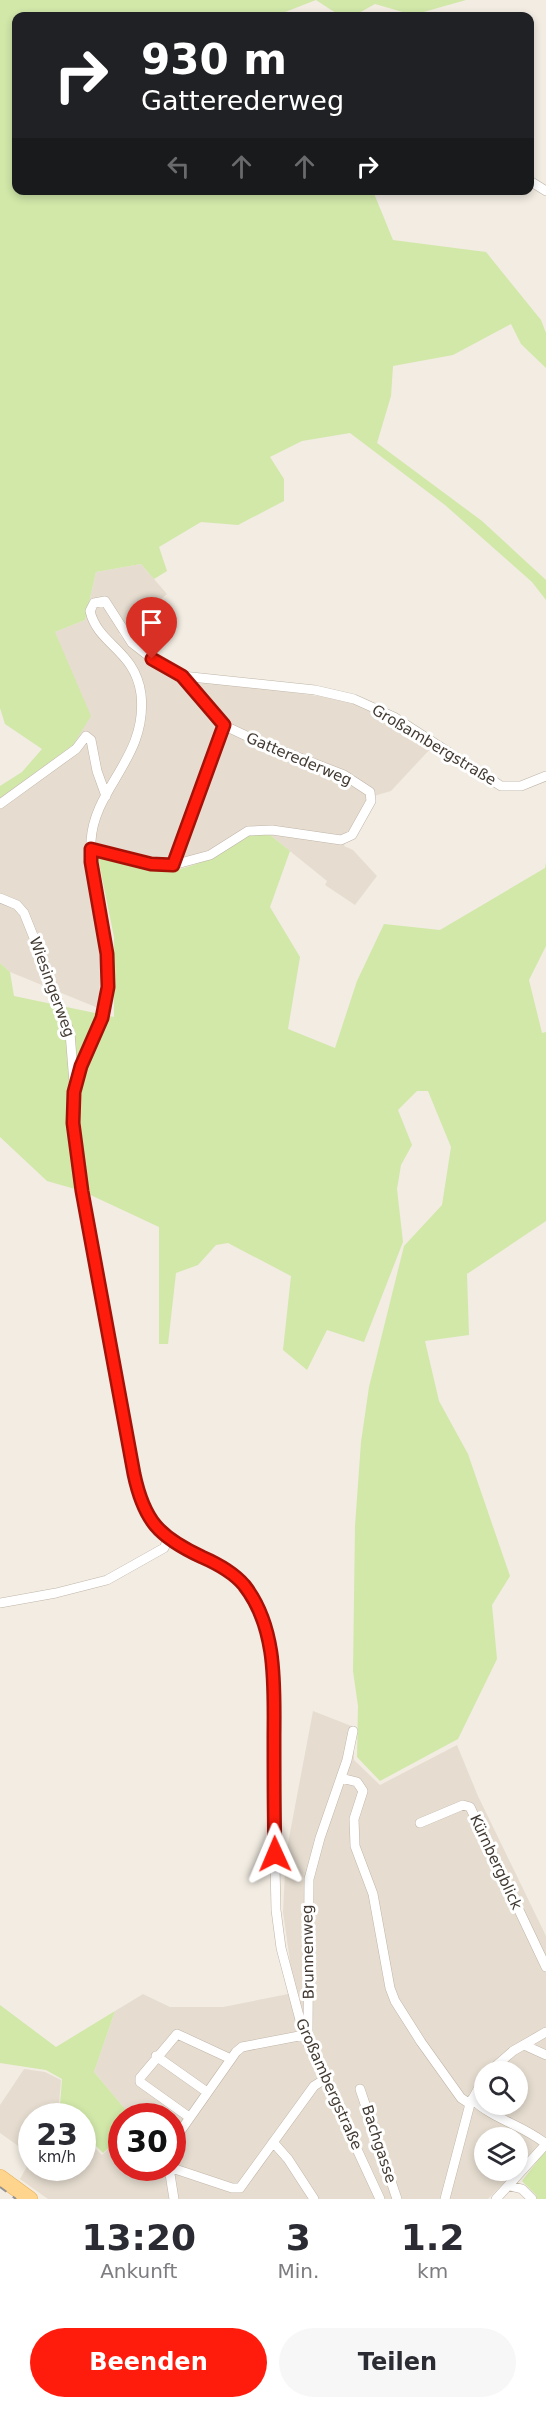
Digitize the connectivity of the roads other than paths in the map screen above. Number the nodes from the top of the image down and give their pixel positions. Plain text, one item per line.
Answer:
1 (182, 676) junction
2 (224, 725) junction
3 (546, 776) edge
4 (106, 796) junction
5 (0, 804) edge
6 (91, 849) junction
7 (173, 865) junction
8 (0, 898) edge
9 (74, 1092) junction
10 (168, 1540) junction
11 (0, 1603) edge
12 (353, 1731) dead end
13 (341, 1778) junction
14 (420, 1823) dead end
15 (546, 1967) edge
16 (546, 2031) edge
17 (304, 2035) junction
18 (524, 2045) junction
19 (546, 2055) edge
20 (156, 2056) junction
21 (231, 2059) junction
22 (503, 2061) edge
23 (325, 2079) junction
24 (360, 2089) dead end
25 (207, 2092) junction
26 (474, 2096) edge
27 (471, 2102) junction
28 (189, 2117) junction
29 (186, 2122) edge
30 (273, 2142) junction
31 (546, 2144) edge
32 (186, 2173) edge
33 (0, 2177) edge
34 (172, 2181) edge
35 (510, 2186) junction
36 (30, 2199) edge
37 (174, 2199) edge
38 (314, 2199) edge
39 (380, 2199) edge
40 (397, 2199) edge
41 (445, 2199) edge
42 (496, 2199) edge
43 (532, 2199) edge

1 - 2 street, Gatterederweg
1 - 3 street, Großambergstraße
1 - 4 street, Großambergstraße
2 - 7 street
2 - 7 street, Gatterederweg
4 - 5 street
4 - 6 street, Großambergstraße
6 - 7 street, Gatterederweg
6 - 9 street, Großambergstraße
8 - 9 street, Wiesingerweg
9 - 10 street, Großambergstraße
10 - 11 street
10 - 17 street, Großambergstraße
12 - 13 street, Brunnenweg
13 - 17 street, Brunnenweg
13 - 27 street
14 - 15 street, Kürnbergblick
16 - 18 street
17 - 21 street
17 - 23 street, Großambergstraße
18 - 19 street
18 - 22 street
20 - 21 street
20 - 25 street
20 - 28 street
21 - 25 street
23 - 30 street
23 - 39 street, Großambergstraße
24 - 40 street, Bachgasse
25 - 28 street
26 - 27 street
27 - 31 street
27 - 41 street
28 - 29 street
30 - 32 street
30 - 38 street
31 - 35 street
33 - 36 main road
34 - 37 street
35 - 42 street
35 - 43 street

